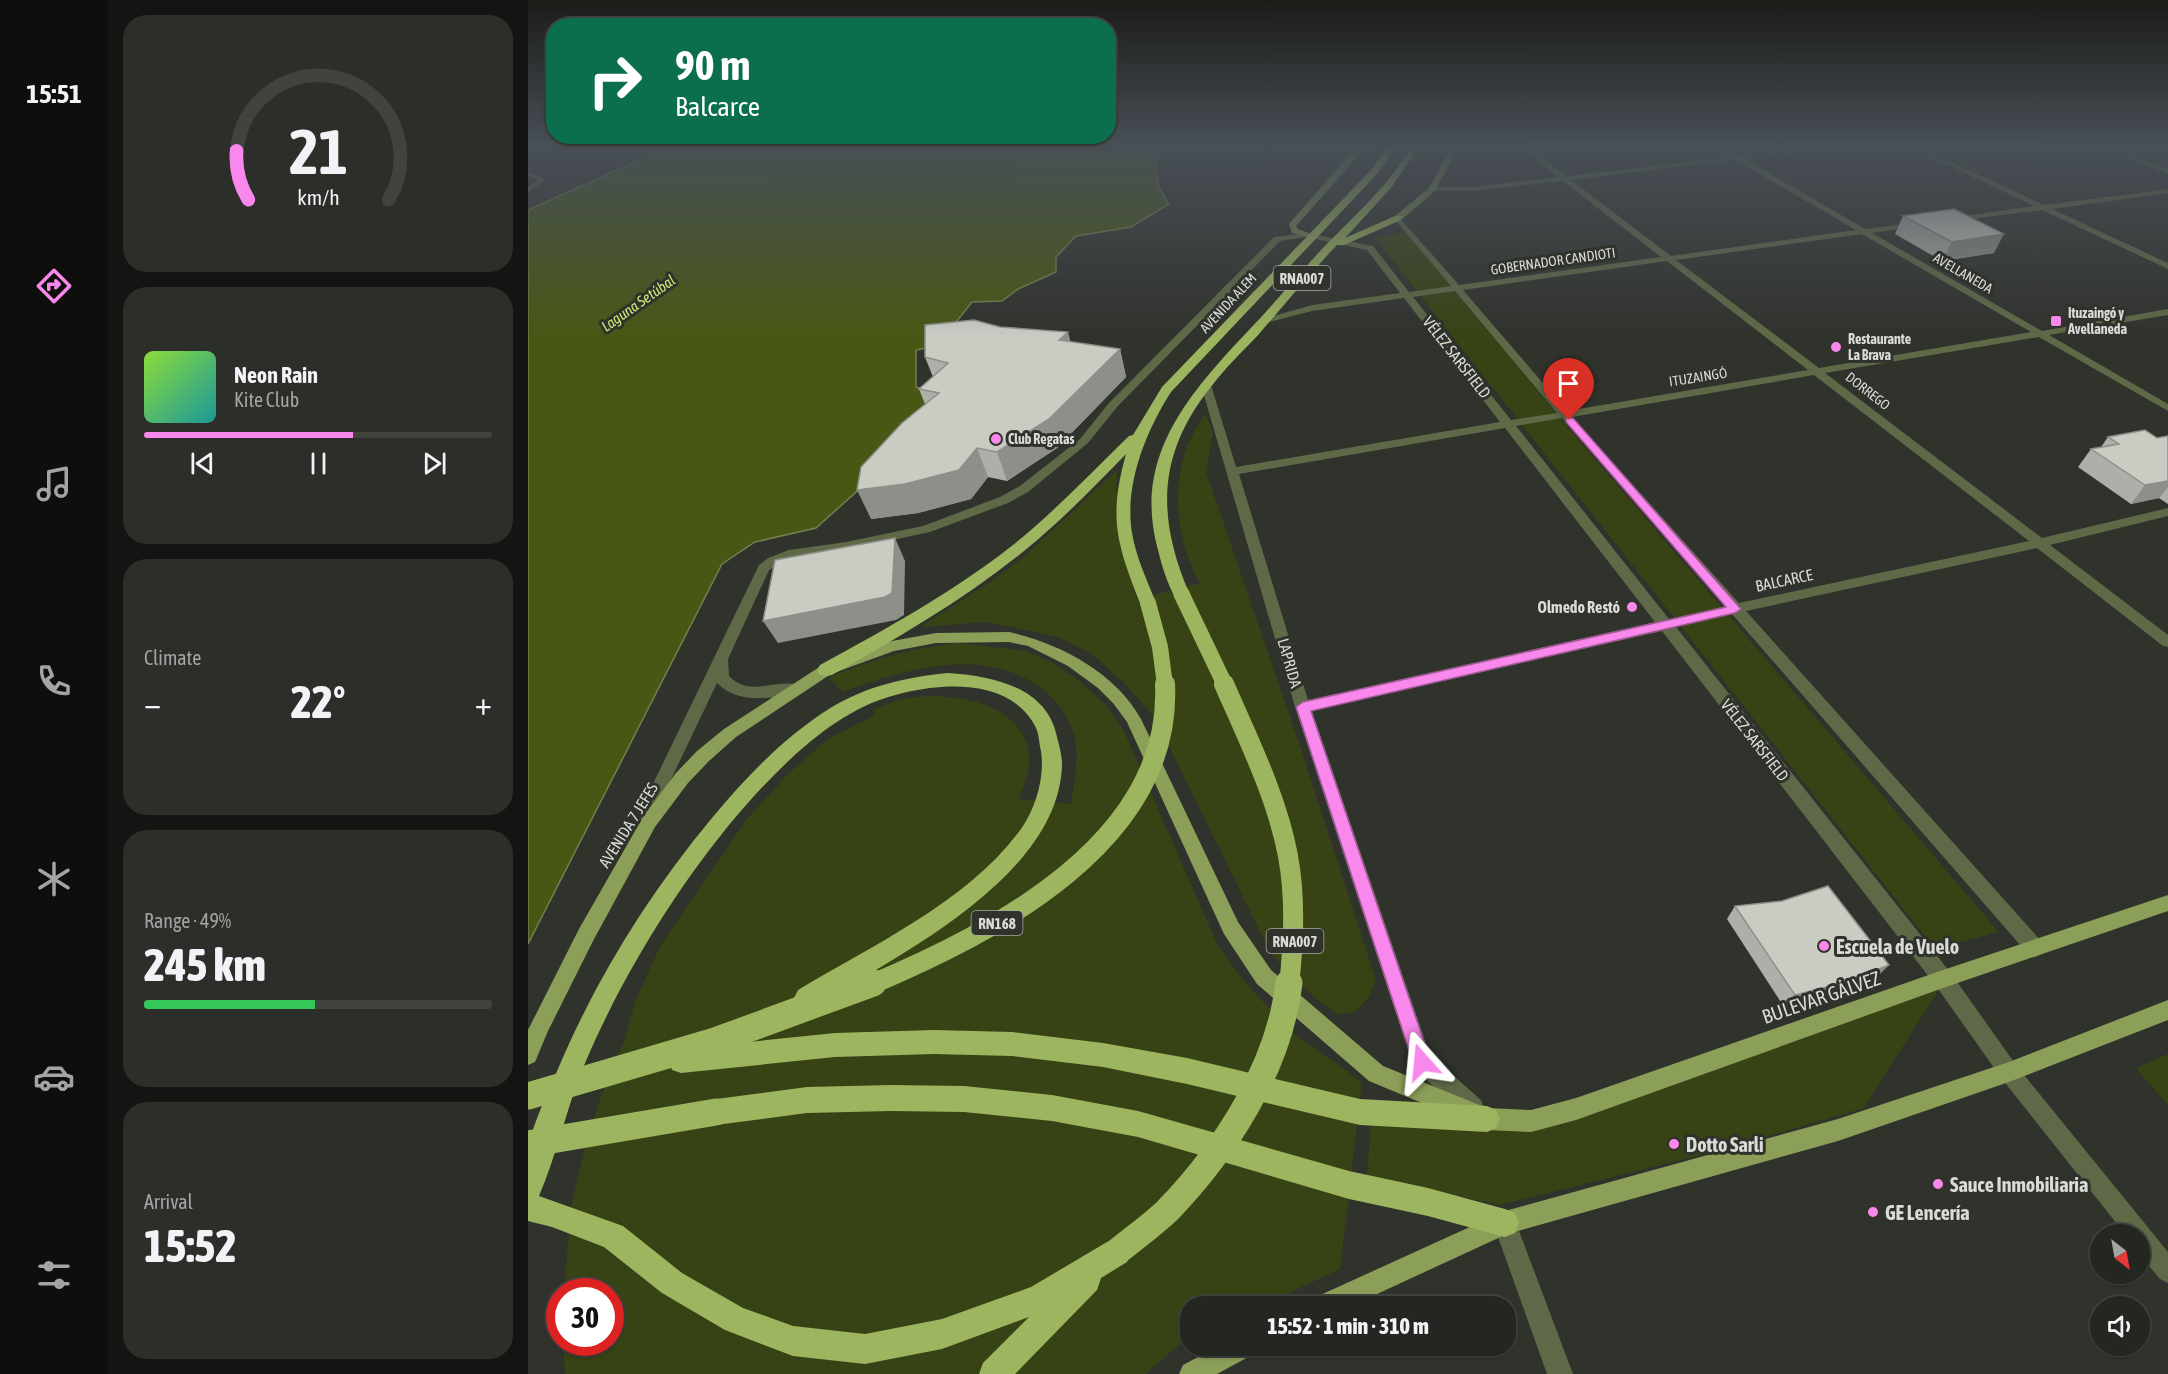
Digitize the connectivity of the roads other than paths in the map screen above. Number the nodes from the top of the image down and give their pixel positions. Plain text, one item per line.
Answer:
1 (1309, 208) edge
2 (1337, 208) edge
3 (1369, 208) edge
4 (1411, 208) edge
5 (1603, 208) edge
6 (1825, 208) edge
7 (2034, 208) edge
8 (2044, 208) edge
9 (1398, 218) junction
10 (1936, 222) edge
11 (1924, 223) edge
12 (1865, 231) junction
13 (1309, 236) junction
14 (1337, 243) junction
15 (1670, 258) junction
16 (2168, 266) edge
17 (1459, 288) junction
18 (1408, 294) junction
19 (2168, 312) edge
20 (1265, 320) junction
21 (2039, 333) junction
22 (1820, 372) junction
23 (1206, 385) junction
24 (2168, 408) edge
25 (1564, 414) junction
26 (1509, 424) junction
27 (1140, 434) junction
28 (1233, 471) junction
29 (2168, 512) edge
30 (2040, 543) junction
31 (1735, 609) junction
32 (1666, 626) junction
33 (2168, 642) edge
34 (722, 659) junction
35 (826, 670) junction
36 (794, 689) junction
37 (1303, 707) junction
38 (649, 822) junction
39 (2168, 903) edge
40 (2035, 948) junction
41 (1943, 979) junction
42 (2168, 1010) edge
43 (756, 1029) junction
44 (528, 1055) edge
45 (635, 1067) junction
46 (2009, 1071) junction
47 (528, 1096) edge
48 (1487, 1119) junction
49 (528, 1144) edge
50 (528, 1191) edge
51 (528, 1207) edge
52 (1505, 1223) junction
53 (2130, 1224) edge
54 (2150, 1249) edge
55 (1117, 1252) junction
56 (2168, 1271) edge
57 (1346, 1296) edge
58 (1225, 1356) edge
59 (994, 1374) edge
60 (1192, 1374) edge
61 (1560, 1374) edge

1 - 13 street
2 - 13 highway, AVENIDA ALEM / RNA007
3 - 14 highway, RNA007
4 - 9 street
5 - 15 street, DORREGO
6 - 12 street, AVELLANEDA
7 - 10 street
8 - 16 street
9 - 14 highway
9 - 17 street
11 - 12 street, GOBERNADOR CANDIOTI
12 - 15 street, GOBERNADOR CANDIOTI
12 - 21 street, AVELLANEDA
13 - 14 street
13 - 27 highway, AVENIDA ALEM / RNA007
13 - 34 street
14 - 18 street, VÉLEZ SARSFIELD
14 - 20 highway, RNA007
15 - 17 street, GOBERNADOR CANDIOTI
15 - 22 street, DORREGO
17 - 18 street, GOBERNADOR CANDIOTI
17 - 25 street
18 - 20 street, GOBERNADOR CANDIOTI
18 - 26 street, VÉLEZ SARSFIELD
19 - 21 street, ITUZAINGÓ
20 - 23 highway, RNA007
21 - 22 street, ITUZAINGÓ
21 - 24 street, AVELLANEDA
22 - 25 street, ITUZAINGÓ
22 - 30 street, DORREGO
23 - 28 street, LAPRIDA
23 - 55 highway, RNA007, bridge
25 - 26 street, ITUZAINGÓ
25 - 31 street
26 - 28 street, ITUZAINGÓ
26 - 32 street, VÉLEZ SARSFIELD
27 - 35 highway
27 - 43 highway, RN168, bridge
28 - 37 street, LAPRIDA
29 - 30 street, BALCARCE
30 - 31 street, BALCARCE
30 - 33 street, DORREGO
31 - 32 street, BALCARCE
31 - 40 street
32 - 37 street, BALCARCE
32 - 41 street, VÉLEZ SARSFIELD
34 - 36 street
34 - 38 street
35 - 36 main road, AVENIDA 7 JEFES
35 - 48 main road, BULEVAR GÁLVEZ
36 - 38 main road, AVENIDA 7 JEFES
37 - 48 street, LAPRIDA
38 - 44 main road, AVENIDA 7 JEFES
39 - 40 main road, BULEVAR GÁLVEZ
40 - 41 main road, BULEVAR GÁLVEZ
41 - 46 street, VÉLEZ SARSFIELD
41 - 48 main road, BULEVAR GÁLVEZ
42 - 46 main road
43 - 45 highway, RN168, bridge
43 - 50 highway, bridge
45 - 47 highway, RN168, bridge
45 - 48 highway
46 - 52 main road
46 - 53 street, VÉLEZ SARSFIELD
49 - 52 highway, bridge
51 - 55 highway
52 - 57 main road
52 - 61 street
54 - 56 street, VÉLEZ SARSFIELD
55 - 59 highway
58 - 60 main road

